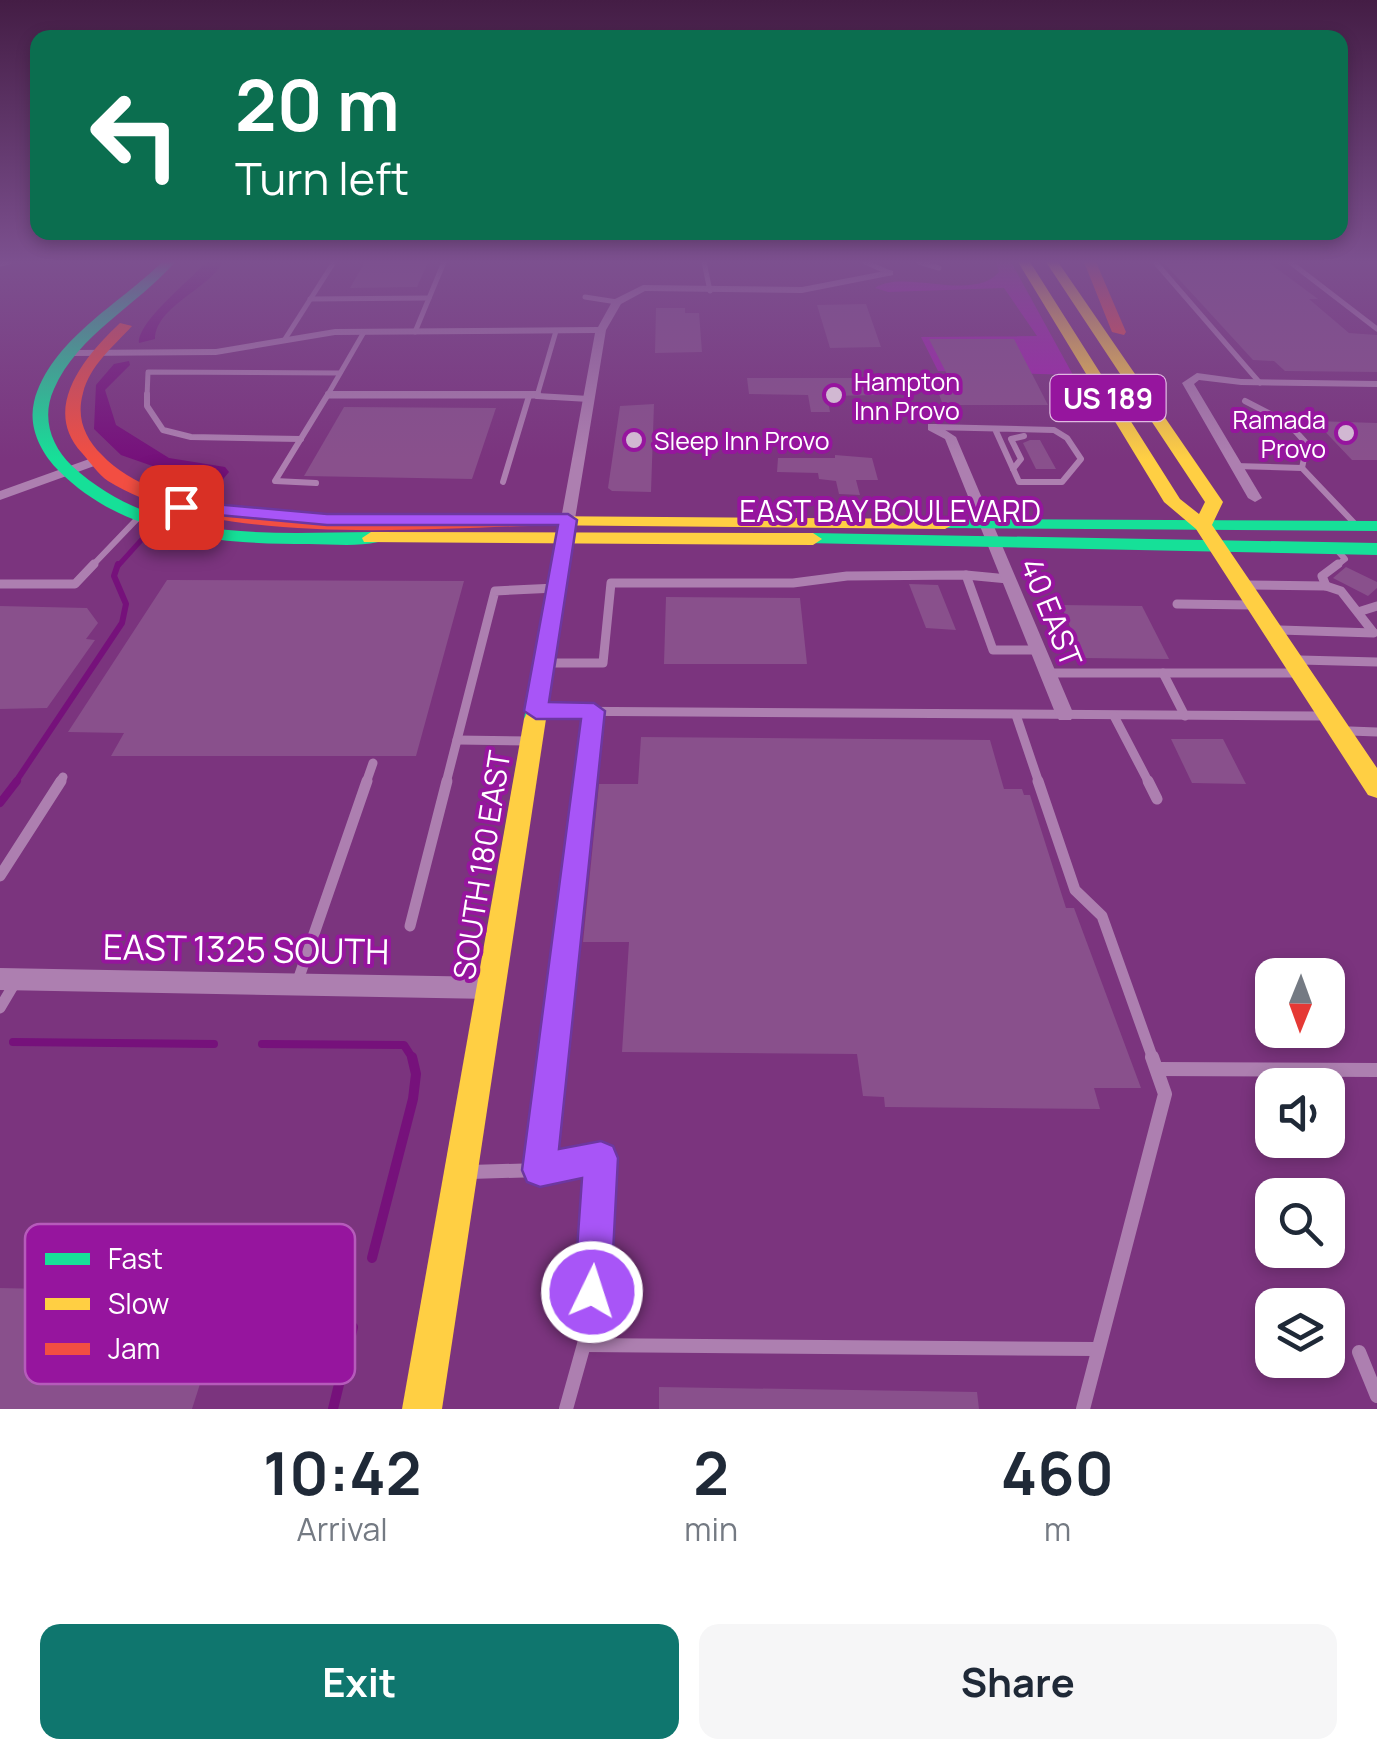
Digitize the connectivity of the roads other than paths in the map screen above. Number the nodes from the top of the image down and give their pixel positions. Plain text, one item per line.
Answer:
1 (100, 328) edge
2 (126, 328) edge
3 (293, 328) edge
4 (418, 328) edge
5 (1065, 328) edge
6 (1098, 328) edge
7 (1116, 328) edge
8 (1212, 328) edge
9 (601, 330) joint
10 (556, 331) junction
11 (364, 332) junction
12 (416, 332) junction
13 (286, 339) junction
14 (73, 353) junction
15 (100, 353) junction
16 (340, 373) junction
17 (1260, 383) junction
18 (1377, 384) edge
19 (1142, 392) junction
20 (327, 396) junction
21 (533, 396) junction
22 (589, 399) junction
23 (1245, 402) dead end
24 (932, 427) joint
25 (995, 430) junction
26 (1062, 436) junction
27 (301, 439) junction
28 (92, 462) junction
29 (1235, 466) junction
30 (1302, 468) junction
31 (1013, 469) junction
32 (64, 472) junction
33 (316, 482) dead end
34 (502, 482) dead end
35 (0, 496) edge
36 (1255, 498) dead end
37 (138, 518) junction
38 (1203, 524) junction
39 (566, 529) junction
40 (987, 530) junction
41 (1372, 541) edge
42 (1216, 545) junction
43 (1336, 548) junction
44 (966, 576) junction
45 (1010, 579) junction
46 (0, 584) edge
47 (1326, 586) junction
48 (556, 588) junction
49 (1249, 595) junction
50 (1176, 604) dead end
51 (1377, 606) edge
52 (1358, 612) junction
53 (1272, 630) junction
54 (1375, 634) edge
55 (1039, 650) junction
56 (1377, 662) edge
57 (544, 663) junction
58 (1296, 667) junction
59 (1048, 673) junction
60 (1162, 673) junction
61 (536, 711) junction
62 (594, 711) junction
63 (1016, 715) junction
64 (1065, 715) junction
65 (1114, 716) junction
66 (1184, 716) junction
67 (1334, 724) junction
68 (1377, 732) edge
69 (457, 740) junction
70 (532, 741) junction
71 (373, 764) dead end
72 (1370, 766) edge
73 (63, 777) dead end
74 (1377, 788) edge
75 (1157, 799) dead end
76 (0, 876) edge
77 (410, 926) dead end
78 (9, 979) edge
79 (296, 986) junction
80 (491, 988) junction
81 (0, 1008) edge
82 (1156, 1069) junction
83 (1377, 1070) edge
84 (540, 1170) junction
85 (461, 1172) junction
86 (584, 1345) junction
87 (1096, 1350) junction
88 (1358, 1352) dead end
89 (1377, 1396) edge
90 (422, 1409) edge
91 (566, 1409) edge
92 (1083, 1409) edge

1 - 14 main road
2 - 15 main road
3 - 13 lane
4 - 12 lane
5 - 38 main road, US 189
6 - 19 main road, US 189
7 - 19 main road
8 - 17 lane
9 - 10 street
9 - 22 street, SOUTH 180 EAST
10 - 12 street
10 - 21 lane
11 - 12 street
11 - 13 street
11 - 16 lane
13 - 15 street
14 - 15 street
14 - 32 main road
15 - 28 main road
16 - 20 lane
16 - 27 lane
17 - 18 street
17 - 29 street
19 - 38 main road, US 189
20 - 21 lane
20 - 27 lane
21 - 22 lane
21 - 34 lane
22 - 39 street, SOUTH 180 EAST
23 - 30 lane
24 - 25 lane
24 - 40 street, 40 EAST
25 - 26 lane
25 - 31 lane
26 - 31 lane
26 - 31 lane
27 - 33 lane
28 - 32 street
28 - 39 main road
29 - 30 lane
29 - 36 street
30 - 41 lane
32 - 35 street
32 - 37 main road
37 - 39 main road
37 - 46 lane
38 - 40 main road, EAST BAY BOULEVARD
38 - 41 main road, EAST BAY BOULEVARD
38 - 42 main road, US 189
39 - 40 main road, EAST BAY BOULEVARD
39 - 48 main road, SOUTH 180 EAST
40 - 42 main road, EAST BAY BOULEVARD
40 - 45 street, 40 EAST
41 - 43 main road, EAST BAY BOULEVARD
42 - 43 main road, EAST BAY BOULEVARD
42 - 49 main road, US 189
43 - 47 lane
44 - 45 lane
44 - 55 lane
44 - 57 lane
45 - 55 street, 40 EAST
47 - 49 lane
47 - 52 lane
48 - 57 main road, SOUTH 180 EAST
48 - 69 lane
49 - 50 lane
49 - 53 main road, US 189
51 - 52 lane
52 - 54 lane
53 - 54 lane
53 - 58 main road, US 189
55 - 59 street, 40 EAST
56 - 58 lane
57 - 61 main road, SOUTH 180 EAST
58 - 60 lane
58 - 67 main road, US 189
59 - 60 lane
59 - 64 street, 40 EAST
60 - 66 lane
61 - 62 lane
61 - 70 main road, SOUTH 180 EAST
62 - 63 lane
62 - 84 lane
63 - 64 lane
63 - 82 lane
64 - 65 lane
65 - 66 lane
65 - 75 lane
66 - 67 lane
67 - 68 lane
67 - 72 main road, US 189
69 - 70 lane
69 - 77 lane
70 - 80 main road, SOUTH 180 EAST
71 - 79 lane
72 - 74 main road, US 189
73 - 76 lane
78 - 79 street, EAST 1325 SOUTH
78 - 81 lane
79 - 80 street, EAST 1325 SOUTH
80 - 85 main road, SOUTH 180 EAST
82 - 83 lane
82 - 87 lane
84 - 85 lane
84 - 86 lane
85 - 90 main road, SOUTH 180 EAST
86 - 87 lane
86 - 91 lane
87 - 92 lane
88 - 89 lane

